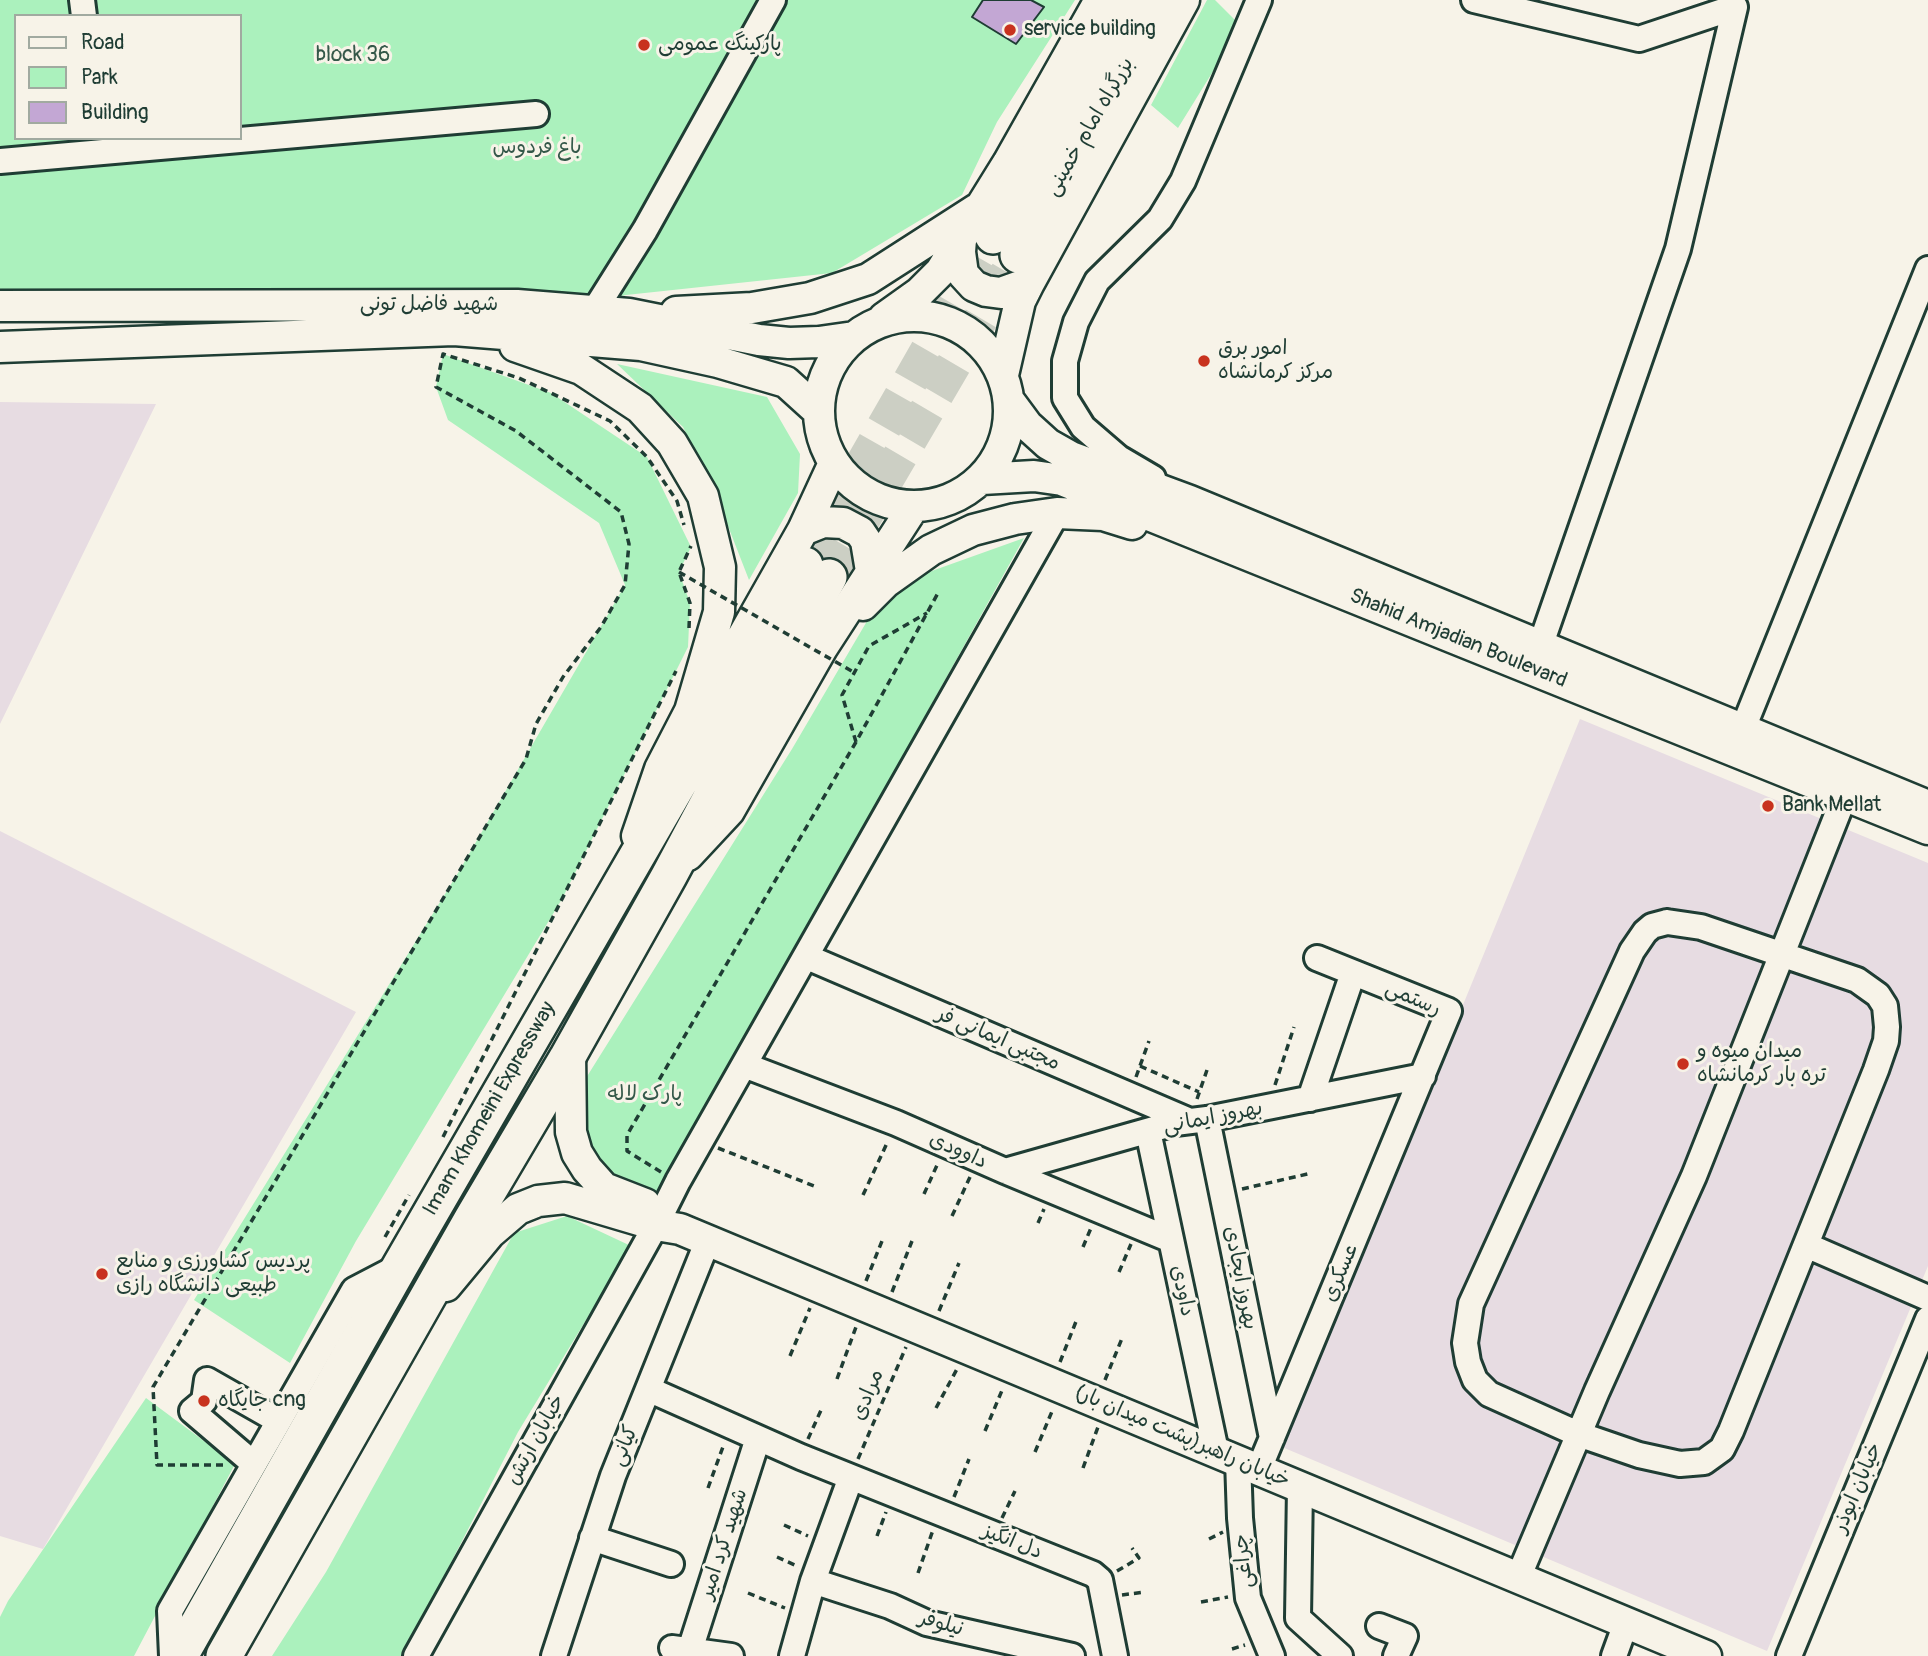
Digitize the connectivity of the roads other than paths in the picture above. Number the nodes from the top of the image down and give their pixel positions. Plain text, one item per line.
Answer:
1 (773, 0) edge
2 (1100, 0) edge
3 (1126, 0) edge
4 (1162, 0) edge
5 (1184, 0) edge
6 (1259, 0) edge
7 (1474, 0) edge
8 (536, 114) dead end
9 (242, 135) edge
10 (168, 140) edge
11 (97, 145) edge
12 (0, 161) edge
13 (997, 244) junction
14 (1928, 269) edge
15 (0, 306) edge
16 (594, 310) junction
17 (629, 314) junction
18 (454, 330) junction
19 (866, 330) junction
20 (769, 341) junction
21 (0, 347) edge
22 (763, 376) junction
23 (1006, 388) junction
24 (818, 411) junction
25 (834, 463) junction
26 (982, 479) junction
27 (1190, 501) junction
28 (914, 506) junction
29 (1057, 513) junction
30 (803, 530) junction
31 (1198, 534) junction
32 (871, 572) junction
33 (822, 648) junction
34 (1537, 657) junction
35 (690, 711) junction
36 (1738, 740) junction
37 (1845, 795) junction
38 (1928, 806) edge
39 (1928, 830) edge
40 (624, 876) junction
41 (669, 876) junction
42 (1781, 952) junction
43 (807, 957) junction
44 (1317, 958) dead end
45 (1353, 972) junction
46 (570, 1052) junction
47 (744, 1065) junction
48 (1423, 1076) junction
49 (1310, 1099) junction
50 (1198, 1120) junction
51 (1148, 1131) junction
52 (1005, 1171) junction
53 (667, 1221) junction
54 (708, 1240) junction
55 (1171, 1240) junction
56 (1805, 1245) junction
57 (392, 1252) junction
58 (1928, 1298) edge
59 (1928, 1319) edge
60 (412, 1326) junction
61 (648, 1389) junction
62 (279, 1421) junction
63 (1578, 1434) junction
64 (758, 1438) junction
65 (1272, 1438) junction
66 (1237, 1460) junction
67 (254, 1464) junction
68 (850, 1477) junction
69 (1300, 1487) junction
70 (592, 1538) junction
71 (671, 1564) dead end
72 (1518, 1578) junction
73 (813, 1581) junction
74 (1626, 1623) junction
75 (1379, 1626) dead end
76 (172, 1656) edge
77 (180, 1656) edge
78 (225, 1656) edge
79 (416, 1656) edge
80 (554, 1656) edge
81 (731, 1656) edge
82 (792, 1656) edge
83 (1072, 1656) edge
84 (1115, 1656) edge
85 (1272, 1656) edge
86 (1340, 1656) edge
87 (1396, 1656) edge
88 (1614, 1656) edge
89 (1706, 1656) edge
90 (1789, 1656) edge

1 - 16 street
2 - 13 main road
3 - 13 highway, بزرگراه امام خمینی
4 - 13 highway, بزرگراه امام خمینی
5 - 13 main road
6 - 27 street
7 - 34 street
8 - 9 street
10 - 11 street
11 - 12 street
13 - 17 main road
13 - 19 main road
13 - 23 main road
14 - 36 street
15 - 16 main road, شهید فاضل تونی
16 - 17 main road, شهید فاضل تونی
17 - 20 main road, شهید فاضل تونی
18 - 21 main road, شهید فاضل تونی
18 - 22 main road, شهید فاضل تونی
18 - 35 main road
19 - 20 main road, شهید فاضل تونی
19 - 23 main road
19 - 24 main road
20 - 22 main road
22 - 24 main road, شهید فاضل تونی
23 - 26 main road
23 - 27 main road, Shahid Amjadian Boulevard
24 - 25 main road
25 - 28 main road
25 - 30 main road
26 - 28 main road
26 - 31 main road, Shahid Amjadian Boulevard
27 - 34 main road, Shahid Amjadian Boulevard
28 - 32 main road
29 - 31 main road
29 - 33 main road
29 - 43 street, خیابان ارتش
30 - 32 main road
30 - 35 main road
31 - 34 main road, Shahid Amjadian Boulevard
32 - 33 main road
33 - 41 main road
34 - 36 main road, Shahid Amjadian Boulevard
35 - 40 main road
36 - 37 main road, Shahid Amjadian Boulevard
36 - 38 main road, Shahid Amjadian Boulevard
37 - 39 main road, Shahid Amjadian Boulevard
37 - 42 street
40 - 41 highway, Imam Khomeini Expressway
40 - 57 highway, Imam Khomeini Expressway
41 - 46 highway, Imam Khomeini Expressway
42 - 56 street
42 - 63 street
42 - 63 street
43 - 47 street, خیابان ارتش
43 - 50 street, مجتبی ایمانی فر
44 - 45 street, رستمی
45 - 48 street, رستمی
45 - 49 street
46 - 53 main road
46 - 60 highway, Imam Khomeini Expressway
47 - 52 street, داوودی
47 - 53 street, خیابان ارتش
48 - 49 street, بهروز ایمانی
48 - 65 street, عسکری
49 - 50 street, بهروز ایمانی
50 - 51 street, بهروز ایمانی
50 - 65 street, بهروز ایجادی
51 - 52 street, بهروز ایمانی
51 - 55 street, داودی
52 - 55 street, داوودی
53 - 54 main road, خیابان راهبر(پشت میدان بار)
53 - 60 main road
53 - 79 street, خیابان ارتش
54 - 61 street, کیانی
54 - 66 main road, خیابان راهبر(پشت میدان بار)
55 - 66 street, داودی
56 - 58 street
56 - 63 street
57 - 62 street
57 - 77 highway, Imam Khomeini Expressway
59 - 90 street, خیابان ابوذر
60 - 78 highway, Imam Khomeini Expressway
61 - 64 street, دل انگیز
61 - 70 street, کیانی
62 - 67 street
62 - 67 street
63 - 72 street
64 - 68 street, دل انگیز
64 - 81 street, شهید کرد امیر
65 - 66 street, عسکری
66 - 69 main road, خیابان راهبر(پشت میدان بار)
66 - 85 street, چراغی
67 - 76 street
68 - 73 street
68 - 84 street, دل انگیز
69 - 72 main road, خیابان راهبر(پشت میدان بار)
69 - 86 street
70 - 71 street
70 - 80 street, کیانی
72 - 74 main road, خیابان راهبر(پشت میدان بار)
73 - 82 street
73 - 83 street, نیلوفر
74 - 88 street
74 - 89 main road, خیابان راهبر(پشت میدان بار)
75 - 87 street

